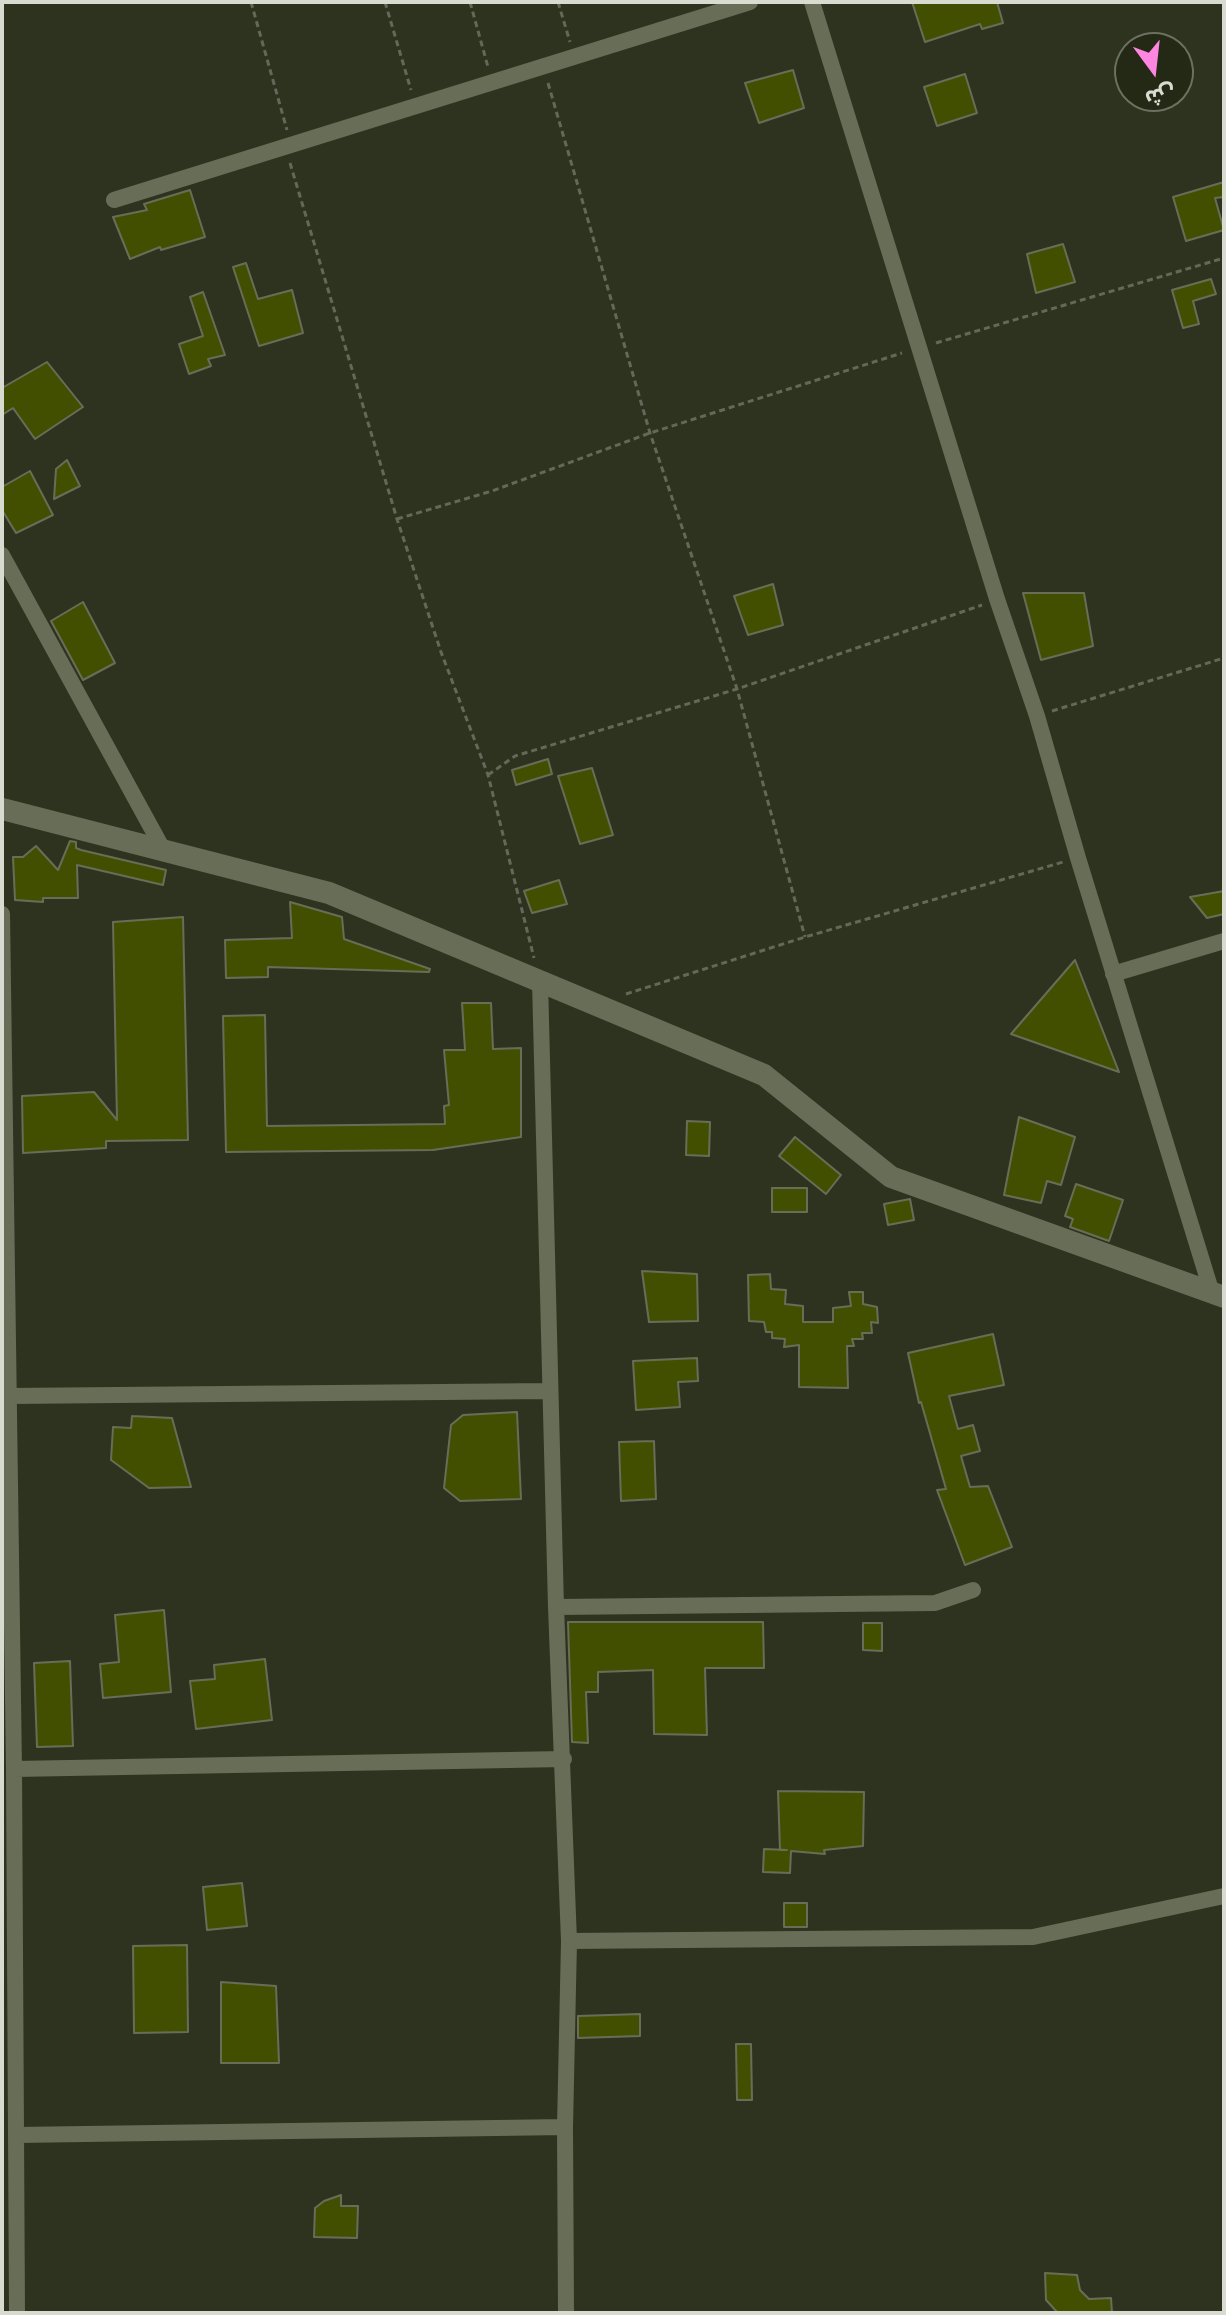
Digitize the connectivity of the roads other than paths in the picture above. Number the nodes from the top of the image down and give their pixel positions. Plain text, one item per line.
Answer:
1 (750, 2) edge
2 (812, 2) edge
3 (114, 200) dead end
4 (2, 555) edge
5 (2, 809) edge
6 (164, 851) junction
7 (2, 914) edge
8 (1224, 941) edge
9 (1113, 974) junction
10 (540, 981) junction
11 (5, 1271) edge
12 (1218, 1295) edge
13 (550, 1391) junction
14 (9, 1396) junction
15 (973, 1590) dead end
16 (556, 1607) junction
17 (564, 1759) junction
18 (14, 1769) junction
19 (1224, 1896) edge
20 (569, 1941) junction
21 (8, 1949) edge
22 (565, 2127) junction
23 (17, 2135) junction
24 (17, 2313) edge
25 (566, 2313) edge

1 - 3 street
2 - 9 street
4 - 6 street
5 - 6 street
6 - 10 street
7 - 11 street
8 - 9 street
9 - 12 street
10 - 12 street
10 - 13 street
11 - 14 street
13 - 14 street
13 - 16 street
14 - 18 street
15 - 16 street
16 - 17 street
17 - 18 street
17 - 20 street
18 - 21 street
19 - 20 street
20 - 22 street
21 - 23 street
22 - 23 street
22 - 25 street
23 - 24 street

